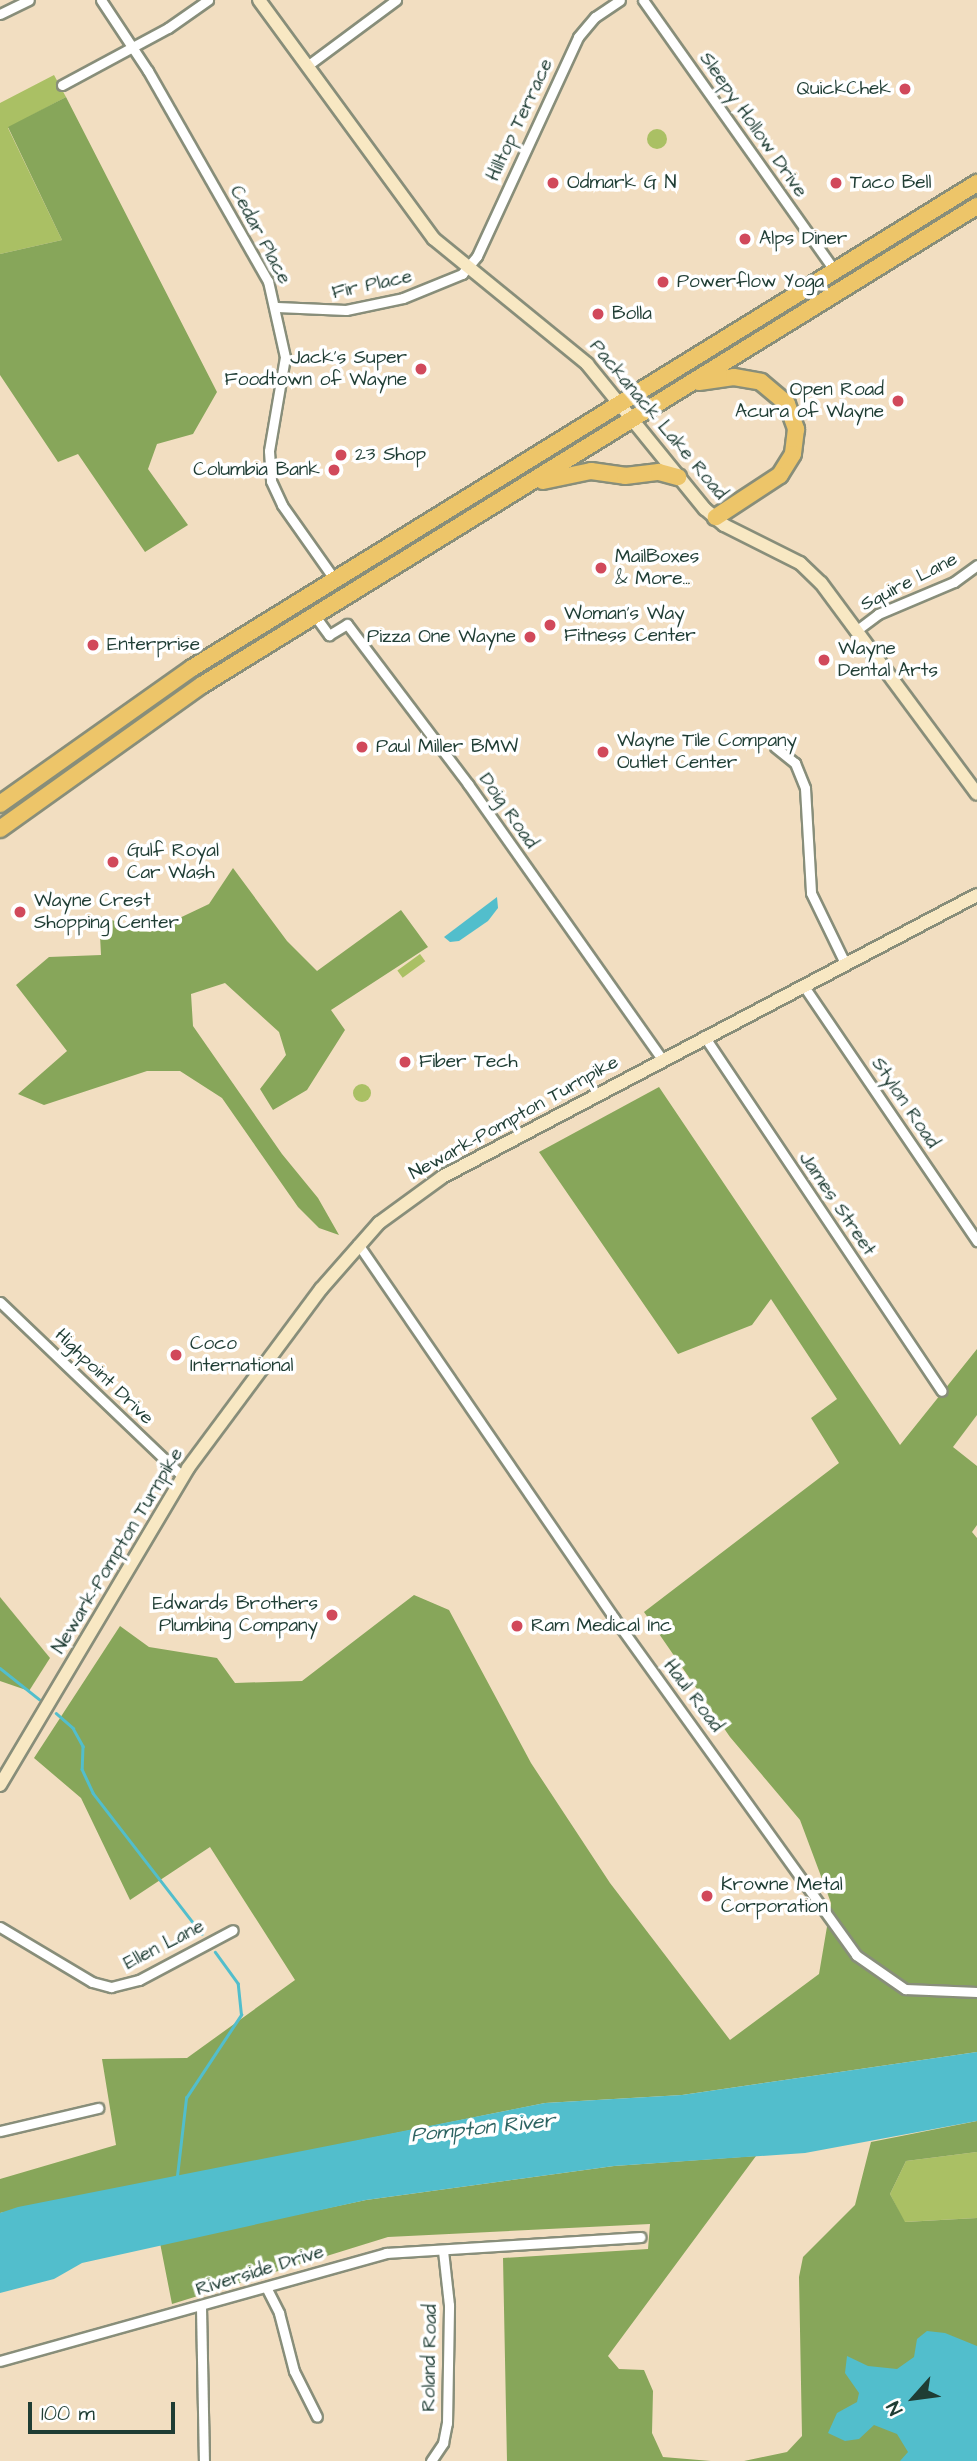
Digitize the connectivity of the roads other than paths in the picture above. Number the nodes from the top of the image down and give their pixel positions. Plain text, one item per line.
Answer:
1 (29, 0) edge
2 (101, 0) edge
3 (208, 0) edge
4 (259, 0) edge
5 (396, 0) edge
6 (620, 0) edge
7 (643, 0) edge
8 (0, 15) edge
9 (133, 48) junction
10 (307, 66) junction
11 (62, 85) dead end
12 (977, 183) edge
13 (977, 206) edge
14 (468, 268) junction
15 (835, 271) junction
16 (277, 307) junction
17 (693, 382) junction
18 (621, 403) junction
19 (634, 418) junction
20 (678, 477) junction
21 (518, 489) junction
22 (716, 517) junction
23 (977, 565) edge
24 (335, 580) junction
25 (315, 616) junction
26 (857, 630) junction
27 (775, 747) dead end
28 (977, 794) edge
29 (0, 804) edge
30 (0, 830) edge
31 (977, 895) edge
32 (845, 963) junction
33 (803, 985) junction
34 (704, 1036) junction
35 (662, 1059) junction
36 (977, 1241) edge
37 (358, 1244) junction
38 (0, 1302) edge
39 (942, 1391) dead end
40 (183, 1477) junction
41 (0, 1785) edge
42 (0, 1927) edge
43 (233, 1930) dead end
44 (977, 1992) edge
45 (98, 2108) dead end
46 (0, 2131) edge
47 (640, 2237) dead end
48 (443, 2250) junction
49 (267, 2289) junction
50 (201, 2307) junction
51 (0, 2361) edge
52 (317, 2417) dead end
53 (204, 2461) edge
54 (430, 2461) edge

1 - 8 street
2 - 9 street, Cedar Place
3 - 9 street
4 - 10 main road, Packanack Lake Road
5 - 10 street
6 - 14 street, Hilltop Terrace
7 - 15 street, Sleepy Hollow Drive
9 - 11 street
9 - 16 street, Cedar Place
10 - 14 main road, Packanack Lake Road
12 - 15 highway
13 - 17 highway
14 - 16 street, Fir Place
14 - 18 main road, Packanack Lake Road
15 - 18 highway
16 - 24 street, Cedar Place
17 - 19 highway
17 - 22 highway
18 - 19 main road, Packanack Lake Road
18 - 24 highway
19 - 20 main road, Packanack Lake Road
19 - 21 highway
20 - 21 highway
20 - 22 main road, Packanack Lake Road
21 - 25 highway
22 - 26 main road, Packanack Lake Road
23 - 26 street, Squire Lane
24 - 29 highway
25 - 30 highway
25 - 35 street, Doig Road
26 - 28 main road, Packanack Lake Road
27 - 32 street
31 - 32 main road, Newark-Pompton Turnpike
32 - 33 main road, Newark-Pompton Turnpike
33 - 34 main road, Newark-Pompton Turnpike
33 - 36 street, Stylon Road
34 - 35 main road, Newark-Pompton Turnpike
34 - 39 street, James Street
35 - 37 main road, Newark-Pompton Turnpike
37 - 40 main road, Newark-Pompton Turnpike
37 - 44 street, Haul Road
38 - 40 street, Highpoint Drive
40 - 41 main road, Newark-Pompton Turnpike
42 - 43 street, Ellen Lane
45 - 46 street
47 - 48 street, Riverside Drive
48 - 49 street, Riverside Drive
48 - 54 street, Roland Road
49 - 50 street, Riverside Drive
49 - 52 street
50 - 51 street, Riverside Drive
50 - 53 street

